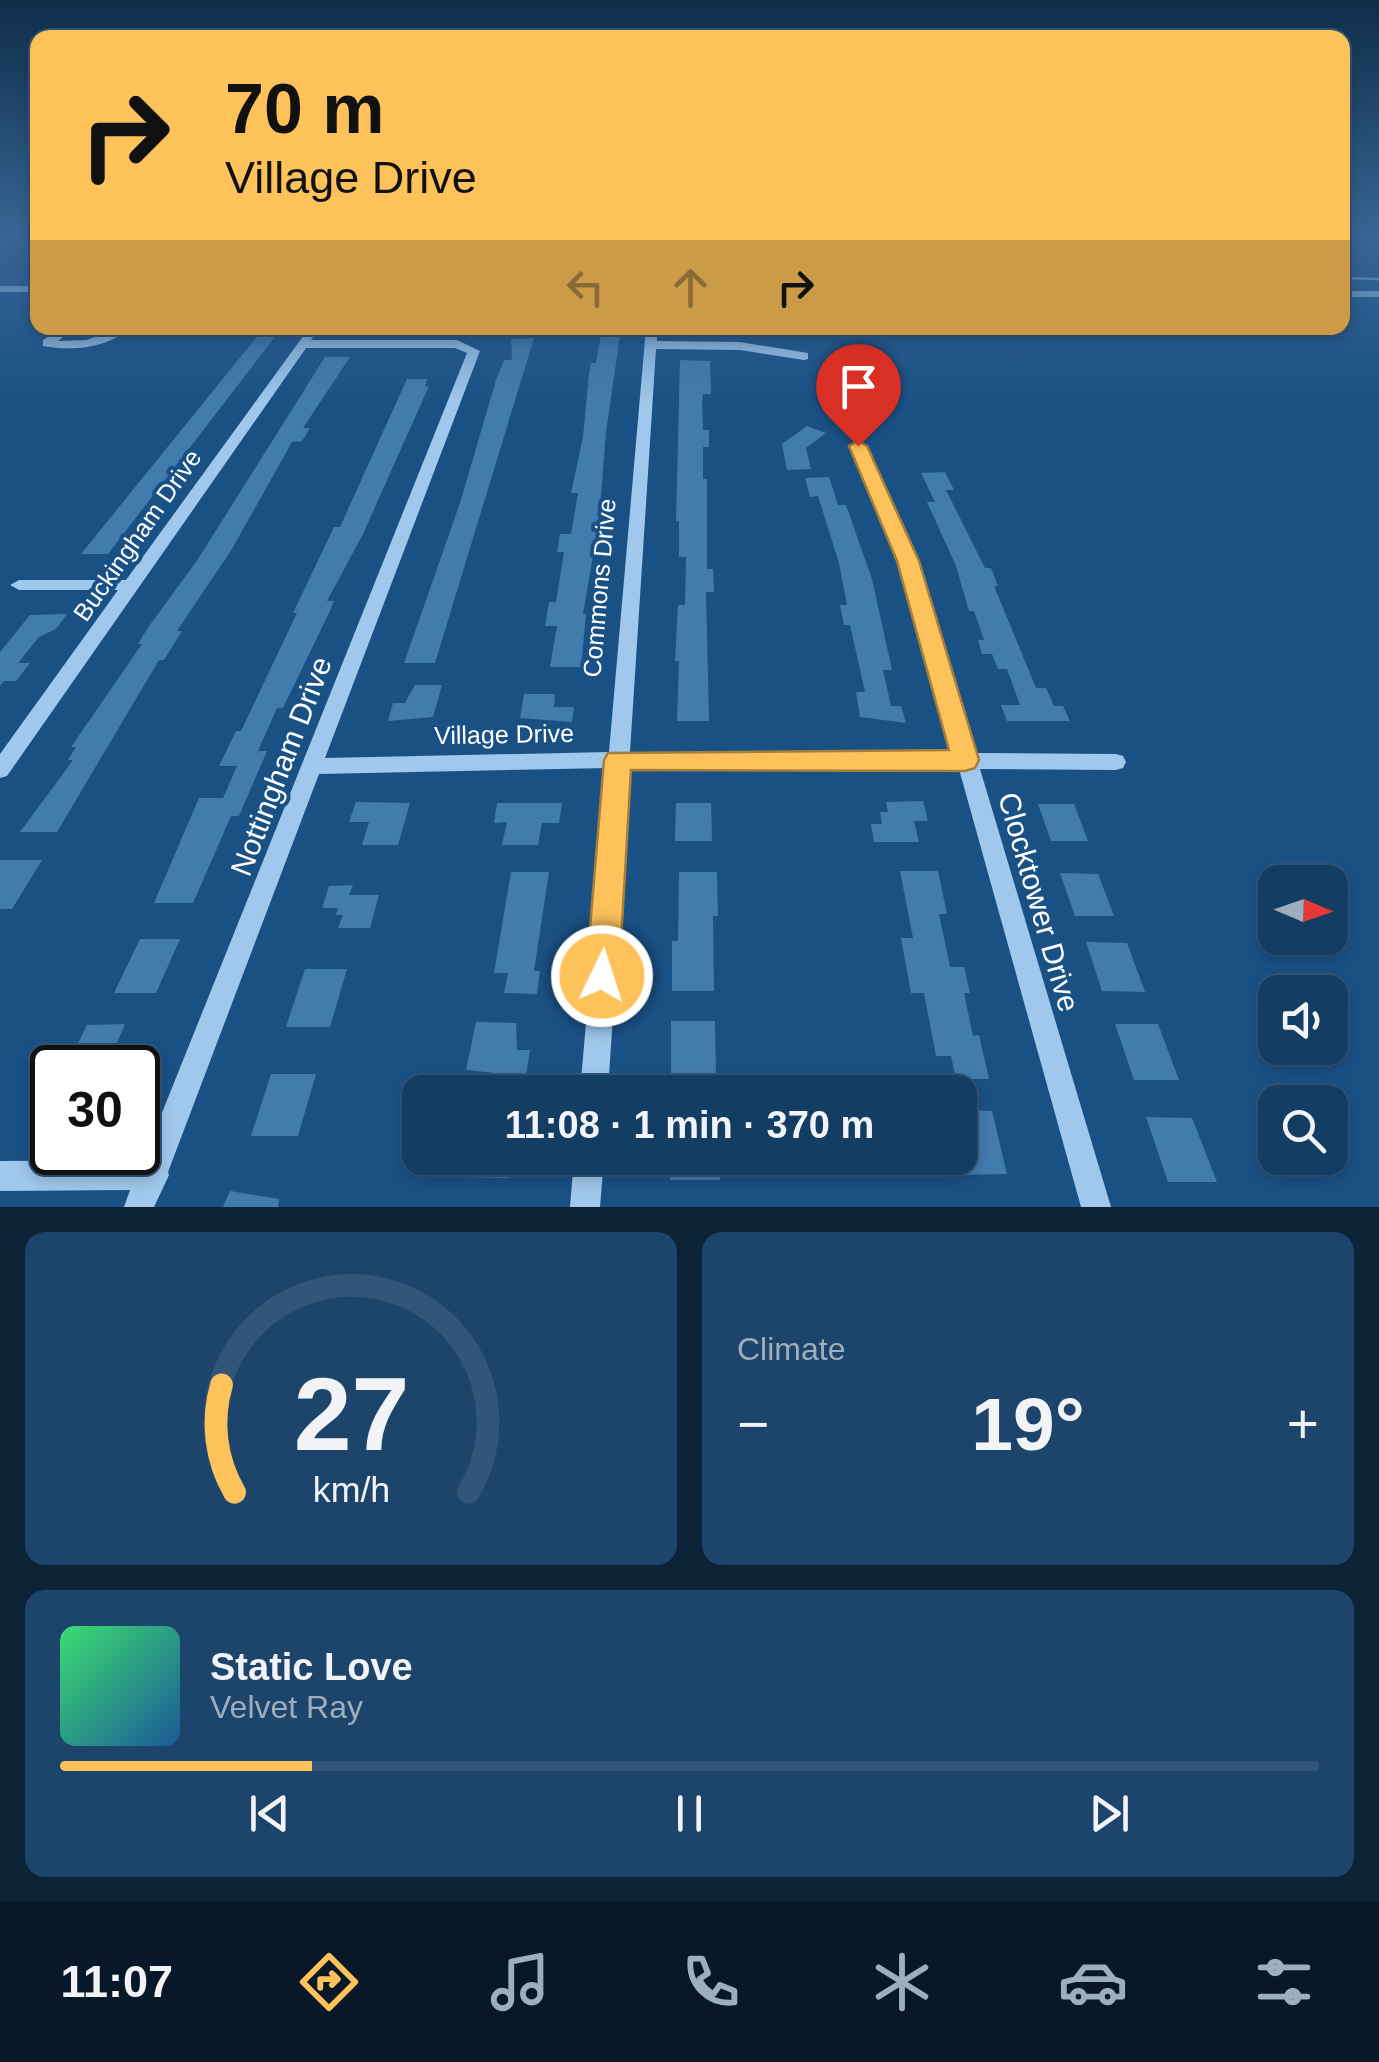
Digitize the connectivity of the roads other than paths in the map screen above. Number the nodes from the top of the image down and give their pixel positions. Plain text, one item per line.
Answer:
1 (1350, 294) edge
2 (1379, 294) edge
3 (58, 335) edge
4 (114, 335) edge
5 (309, 335) edge
6 (652, 336) edge
7 (303, 344) junction
8 (804, 356) dead end
9 (858, 446) dead end
10 (133, 584) junction
11 (19, 585) dead end
12 (618, 760) junction
13 (965, 760) junction
14 (1116, 762) dead end
15 (314, 766) junction
16 (0, 770) edge
17 (595, 1075) edge
18 (160, 1160) edge
19 (154, 1175) joint
20 (588, 1175) edge
21 (0, 1176) edge
22 (139, 1207) edge
23 (586, 1207) edge
24 (1096, 1207) edge

1 - 2 street
3 - 4 street
5 - 7 street, Buckingham Drive
6 - 8 street
6 - 12 street, Commons Drive
7 - 10 street, Buckingham Drive
7 - 15 street, Nottingham Drive
9 - 13 street, Clocktower Drive
10 - 11 street
10 - 16 street, Buckingham Drive
12 - 13 street, Village Drive
12 - 15 street, Village Drive
12 - 17 street, Commons Drive
13 - 14 street, Village Drive
13 - 24 street, Clocktower Drive
15 - 18 street, Nottingham Drive
19 - 21 street
19 - 22 street, Nottingham Drive
20 - 23 street

